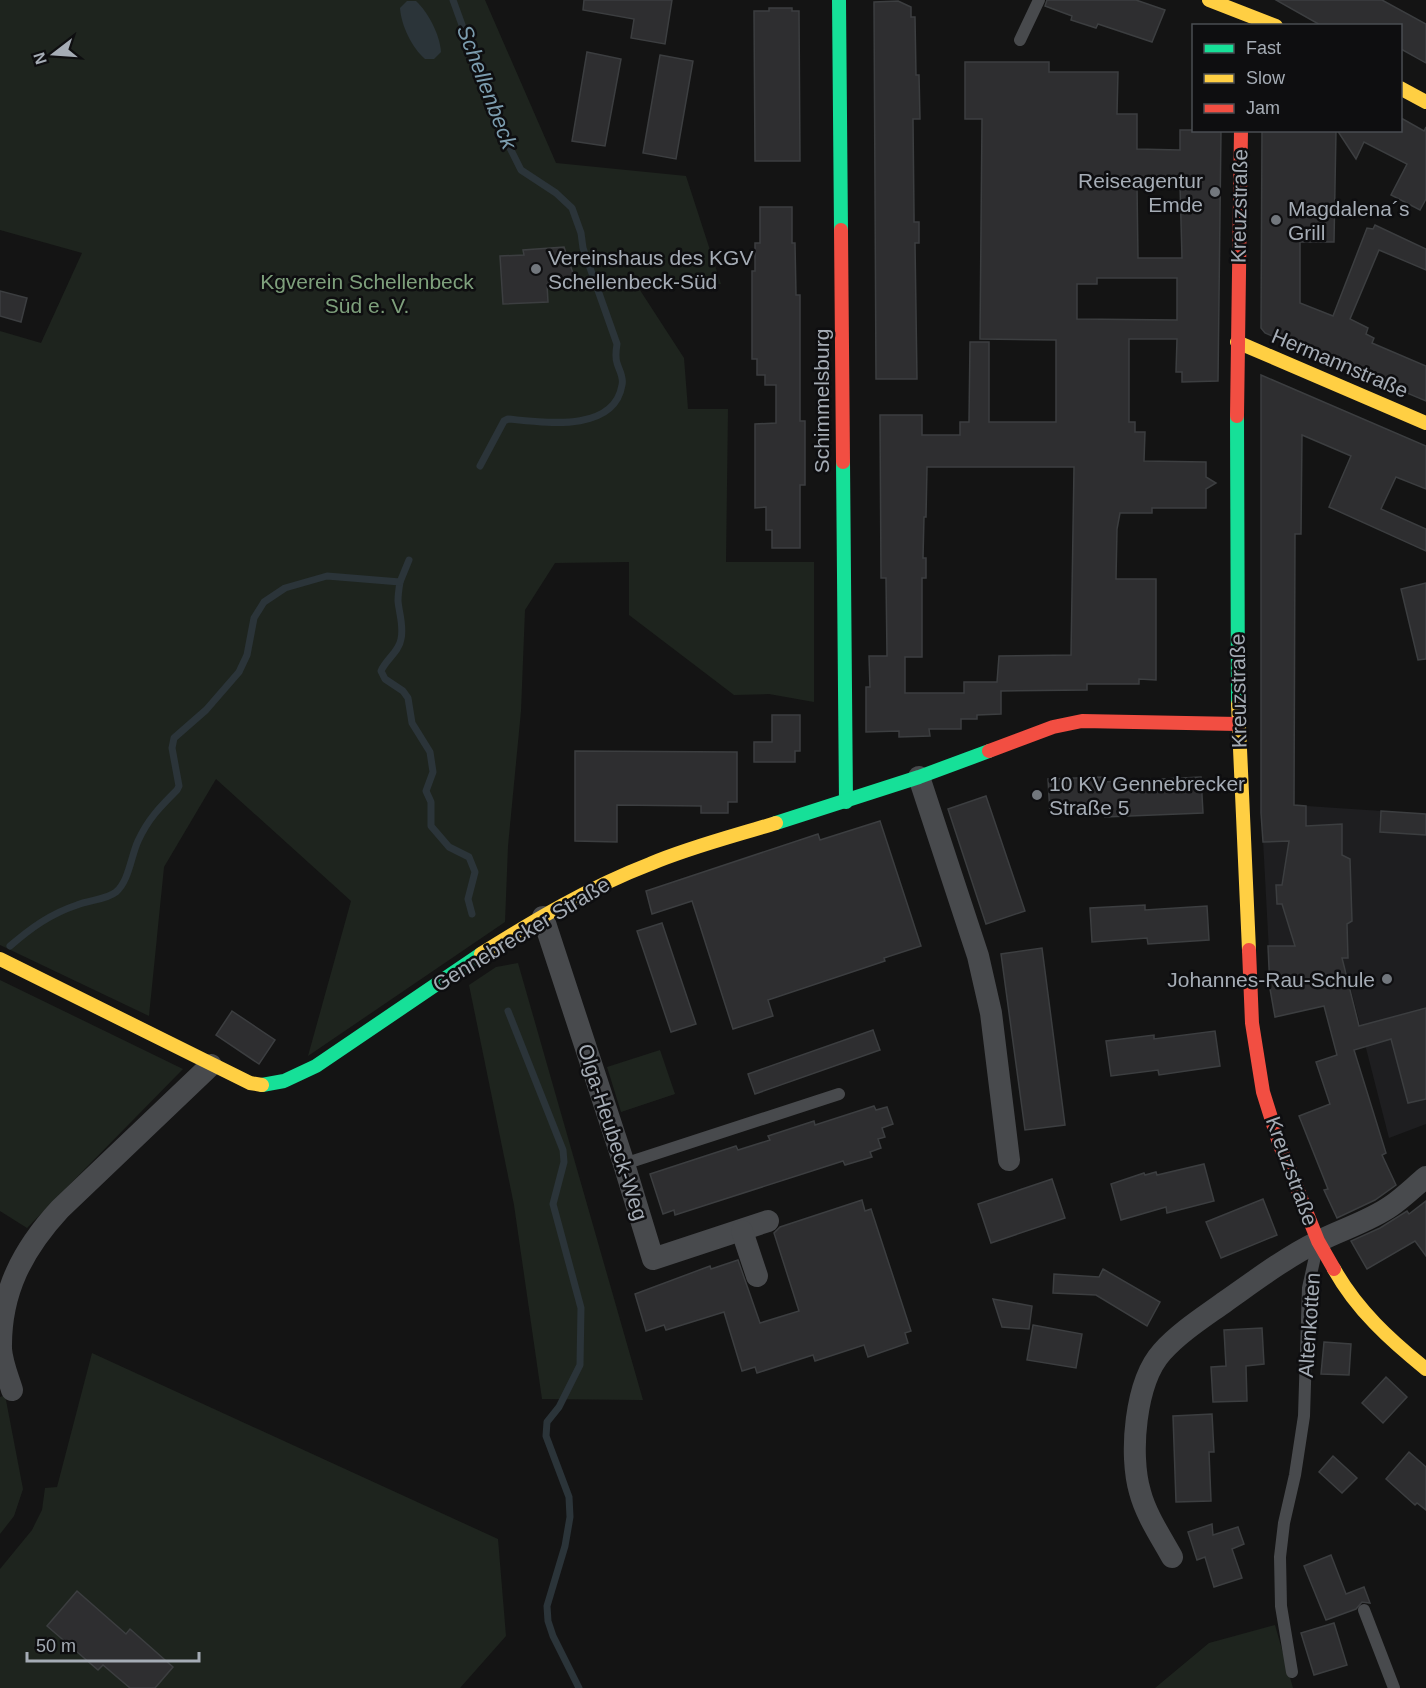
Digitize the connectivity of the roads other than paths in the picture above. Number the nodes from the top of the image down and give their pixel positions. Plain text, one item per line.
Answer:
1 (839, 0) edge
2 (1039, 0) edge
3 (1209, 0) edge
4 (1243, 13) edge
5 (1271, 24) edge
6 (1020, 40) dead end
7 (1402, 89) edge
8 (1426, 102) edge
9 (1241, 132) edge
10 (1237, 342) junction
11 (1426, 423) edge
12 (1238, 724) junction
13 (919, 777) junction
14 (846, 801) junction
15 (543, 917) junction
16 (0, 959) edge
17 (211, 1065) junction
18 (839, 1094) dead end
19 (1009, 1160) dead end
20 (624, 1164) junction
21 (1426, 1177) edge
22 (768, 1221) dead end
23 (742, 1231) junction
24 (1318, 1241) junction
25 (756, 1276) dead end
26 (1426, 1369) edge
27 (12, 1390) dead end
28 (1173, 1557) dead end
29 (1364, 1610) dead end
30 (1292, 1672) dead end
31 (1394, 1688) edge

1 - 14 main road, Schimmelsburg
2 - 6 lane
3 - 4 main road
4 - 5 main road
7 - 8 main road
9 - 10 main road, Kreuzstraße
10 - 11 main road, Hermannstraße
10 - 12 main road, Kreuzstraße
12 - 13 main road, Gennebrecker Straße
12 - 24 main road, Kreuzstraße
13 - 14 main road, Gennebrecker Straße
13 - 19 street
14 - 15 main road, Gennebrecker Straße
15 - 17 main road, Gennebrecker Straße
15 - 20 street, Olga-Heubeck-Weg
16 - 17 main road, Gennebrecker Straße
17 - 27 street
18 - 20 lane
20 - 23 street, Olga-Heubeck-Weg
21 - 24 street
22 - 23 street, Olga-Heubeck-Weg
23 - 25 street
24 - 26 main road, Kreuzstraße
24 - 28 street, Altenkotten
24 - 30 lane, Altenkotten
29 - 31 lane

